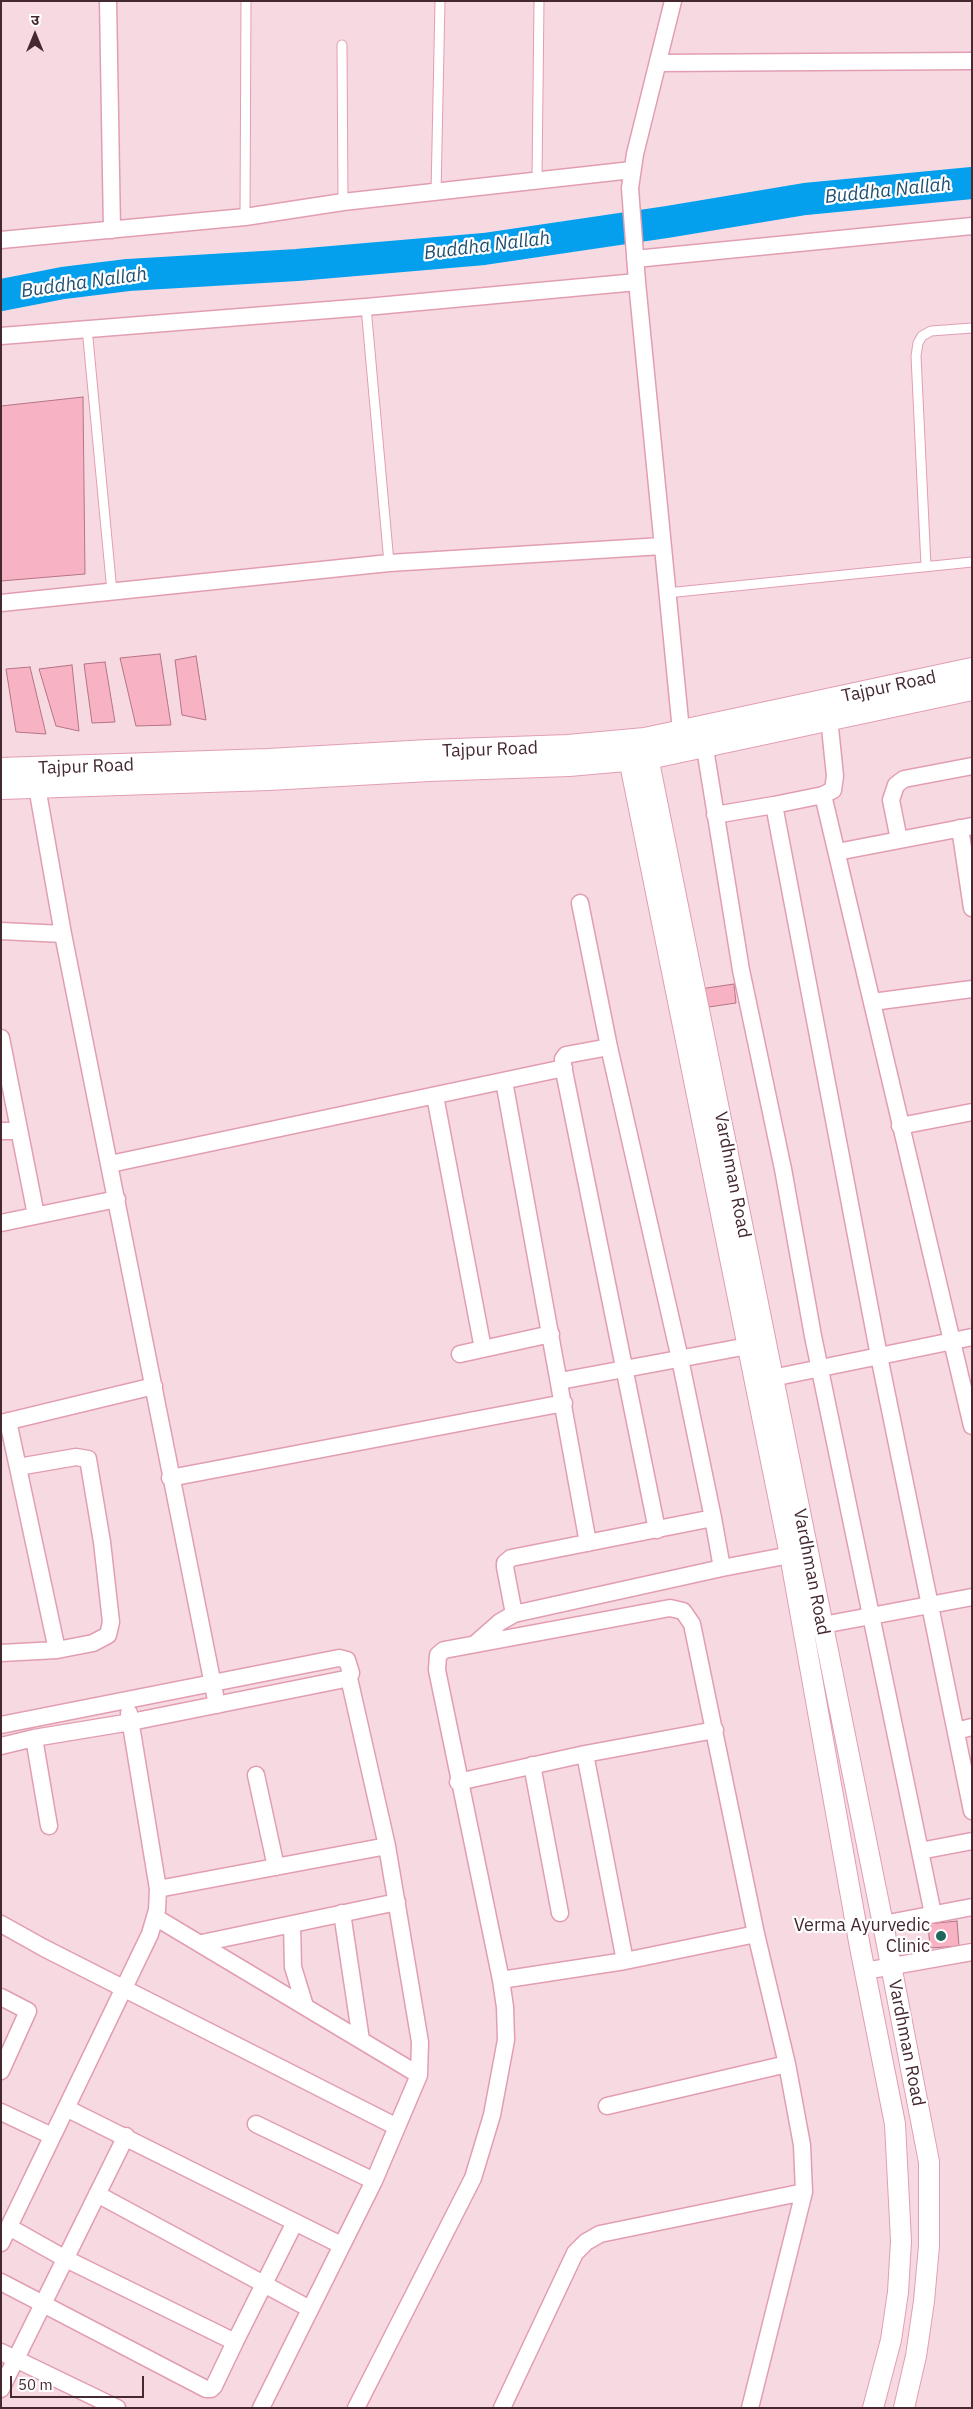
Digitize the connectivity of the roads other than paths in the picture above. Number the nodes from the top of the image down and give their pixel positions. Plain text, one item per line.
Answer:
1 (108, 1) edge
2 (246, 1) edge
3 (440, 1) edge
4 (539, 1) edge
5 (673, 1) edge
6 (342, 45) dead end
7 (972, 61) edge
8 (658, 63) junction
9 (632, 170) junction
10 (537, 181) junction
11 (436, 193) junction
12 (344, 202) junction
13 (245, 217) junction
14 (972, 226) edge
15 (112, 230) junction
16 (1, 240) edge
17 (635, 254) junction
18 (636, 282) junction
19 (366, 307) junction
20 (87, 328) junction
21 (972, 328) edge
22 (1, 336) edge
23 (662, 546) junction
24 (972, 562) edge
25 (389, 563) junction
26 (926, 566) junction
27 (112, 592) junction
28 (667, 594) junction
29 (1, 603) edge
30 (972, 670) edge
31 (972, 688) edge
32 (829, 718) junction
33 (693, 739) junction
34 (637, 749) junction
35 (972, 766) edge
36 (1, 770) edge
37 (37, 786) junction
38 (1, 787) edge
39 (823, 794) junction
40 (774, 805) junction
41 (715, 815) junction
42 (966, 827) edge
43 (899, 840) junction
44 (837, 852) junction
45 (580, 903) dead end
46 (972, 908) edge
47 (1, 931) edge
48 (63, 934) junction
49 (972, 989) edge
50 (872, 1002) junction
51 (1, 1038) edge
52 (609, 1046) junction
53 (564, 1068) junction
54 (504, 1082) junction
55 (435, 1096) junction
56 (972, 1112) edge
57 (900, 1126) junction
58 (1, 1131) edge
59 (19, 1131) junction
60 (110, 1164) junction
61 (117, 1199) junction
62 (36, 1215) junction
63 (1, 1223) edge
64 (551, 1334) junction
65 (972, 1337) edge
66 (953, 1340) junction
67 (748, 1346) junction
68 (483, 1349) junction
69 (460, 1354) dead end
70 (878, 1356) junction
71 (680, 1360) junction
72 (820, 1368) junction
73 (625, 1370) junction
74 (772, 1378) junction
75 (560, 1381) junction
76 (154, 1386) junction
77 (564, 1403) junction
78 (5, 1422) edge
79 (972, 1426) edge
80 (18, 1467) junction
81 (170, 1478) junction
82 (713, 1518) junction
83 (657, 1530) junction
84 (588, 1543) junction
85 (790, 1555) junction
86 (722, 1568) junction
87 (972, 1597) edge
88 (931, 1605) junction
89 (514, 1614) junction
90 (871, 1616) junction
91 (822, 1625) junction
92 (802, 1628) junction
93 (475, 1644) junction
94 (57, 1650) junction
95 (1, 1654) edge
96 (349, 1678) junction
97 (212, 1685) junction
98 (128, 1702) junction
99 (217, 1705) junction
100 (131, 1722) junction
101 (1, 1725) edge
102 (964, 1729) edge
103 (715, 1730) junction
104 (34, 1738) junction
105 (1, 1746) edge
106 (585, 1754) junction
107 (532, 1765) junction
108 (256, 1776) dead end
109 (458, 1782) junction
110 (972, 1811) edge
111 (49, 1826) dead end
112 (972, 1841) edge
113 (387, 1846) junction
114 (920, 1851) junction
115 (276, 1867) junction
116 (158, 1890) junction
117 (396, 1902) junction
118 (972, 1907) edge
119 (560, 1913) dead end
120 (342, 1914) junction
121 (933, 1914) junction
122 (155, 1917) junction
123 (1, 1924) edge
124 (292, 1924) junction
125 (883, 1924) junction
126 (756, 1934) junction
127 (202, 1943) junction
128 (972, 1952) edge
129 (625, 1961) junction
130 (892, 1968) junction
131 (865, 1971) junction
132 (501, 1980) junction
133 (123, 1987) junction
134 (1, 1997) edge
135 (305, 2006) junction
136 (360, 2040) junction
137 (787, 2064) junction
138 (1, 2071) edge
139 (419, 2075) junction
140 (607, 2106) dead end
141 (66, 2108) junction
142 (1, 2112) edge
143 (256, 2124) dead end
144 (397, 2127) junction
145 (52, 2136) junction
146 (126, 2136) junction
147 (374, 2181) junction
148 (804, 2192) junction
149 (97, 2194) junction
150 (295, 2222) junction
151 (9, 2227) junction
152 (1, 2243) edge
153 (341, 2245) junction
154 (64, 2258) junction
155 (1, 2282) edge
156 (264, 2284) junction
157 (42, 2305) junction
158 (310, 2309) junction
159 (235, 2342) junction
160 (8, 2356) edge
161 (1, 2389) edge
162 (117, 2408) edge
163 (261, 2408) edge
164 (356, 2408) edge
165 (502, 2408) edge
166 (750, 2408) edge
167 (873, 2408) edge
168 (904, 2408) edge

1 - 15 street
2 - 13 lane
3 - 11 lane
4 - 10 lane
5 - 8 street
6 - 12 lane
7 - 8 street
8 - 9 street
9 - 10 street
9 - 17 street
10 - 11 street
11 - 12 street
12 - 13 street
13 - 15 street
14 - 17 street
15 - 16 street
17 - 18 street
18 - 19 street
18 - 23 street
19 - 20 street
19 - 25 lane
20 - 22 street
20 - 27 lane
21 - 26 lane
23 - 25 street
23 - 28 street
24 - 26 lane
25 - 27 street
26 - 28 lane
27 - 29 street
28 - 33 street
30 - 33 main road, Tajpur Road
31 - 32 main road, Tajpur Road
32 - 33 main road, Tajpur Road
32 - 39 street
33 - 34 main road, Tajpur Road
33 - 41 street
34 - 36 main road, Tajpur Road
34 - 37 main road, Tajpur Road
34 - 67 street, Vardhman Road
34 - 74 street, Vardhman Road
35 - 43 street
37 - 38 main road, Tajpur Road
37 - 48 street
39 - 40 street
39 - 44 street
40 - 41 street
40 - 70 street
41 - 72 street
42 - 43 street
42 - 46 street
43 - 44 street
44 - 50 street
45 - 52 street
47 - 48 street
48 - 60 street
49 - 50 street
50 - 57 street
51 - 59 street
52 - 53 street
52 - 71 street
53 - 54 street
53 - 73 street
54 - 55 street
54 - 64 street
55 - 60 street
55 - 68 street
56 - 57 street
57 - 66 street
58 - 59 street
59 - 62 street
60 - 61 street
61 - 62 street
61 - 76 street
62 - 63 street
64 - 68 street
64 - 75 street
65 - 66 street
66 - 70 street
66 - 79 street
67 - 71 street
67 - 85 street, Vardhman Road
68 - 69 street
70 - 72 street
70 - 88 street
71 - 73 street
71 - 82 street
72 - 74 street
72 - 90 street
73 - 75 street
73 - 83 street
74 - 91 street, Vardhman Road
75 - 77 street
76 - 78 street
76 - 81 street
77 - 81 street
77 - 84 street
78 - 80 street
80 - 94 street
80 - 94 street
81 - 97 street
82 - 83 street
82 - 86 street
83 - 84 street
84 - 89 street
85 - 86 street
85 - 92 street, Vardhman Road
86 - 89 street
87 - 88 street
88 - 90 street
88 - 102 street
89 - 93 street
90 - 91 street
90 - 114 street
91 - 92 street
91 - 125 street, Vardhman Road
92 - 131 street, Vardhman Road
93 - 103 street
93 - 109 street
94 - 95 street
96 - 97 street
96 - 99 street
96 - 113 street
97 - 98 street
97 - 99 street
98 - 100 street
98 - 101 street
99 - 100 street
100 - 104 street
100 - 116 street
102 - 110 street
103 - 106 street
103 - 126 street
104 - 105 street
104 - 111 street
106 - 107 street
106 - 129 street
107 - 109 street
107 - 119 street
108 - 115 street
109 - 132 street
112 - 114 street
113 - 115 street
113 - 117 street
114 - 121 street
115 - 116 street
116 - 122 street
117 - 120 street
117 - 139 street
118 - 121 street
120 - 124 street
120 - 136 street
121 - 125 street
122 - 127 street
122 - 133 street
123 - 133 street
124 - 127 street
124 - 135 street
125 - 130 street, Vardhman Road
126 - 129 street
126 - 137 street
127 - 135 street
128 - 130 street
129 - 132 street
130 - 131 street
130 - 168 street, Vardhman Road
131 - 167 street, Vardhman Road
132 - 164 street
133 - 141 street
133 - 144 street
134 - 138 street
135 - 136 street
136 - 139 street
137 - 140 street
137 - 148 street
139 - 144 street
141 - 145 street
141 - 146 street
142 - 145 street
143 - 147 street
144 - 147 street
145 - 151 street
146 - 149 street
146 - 150 street
147 - 153 street
148 - 165 street
148 - 166 street
149 - 154 street
149 - 156 street
150 - 153 street
150 - 156 street
151 - 152 street
151 - 154 street
153 - 158 street
154 - 157 street
154 - 159 street
155 - 157 street
156 - 158 street
156 - 159 street
157 - 159 street
157 - 160 street
158 - 163 street
160 - 161 street
160 - 162 street

